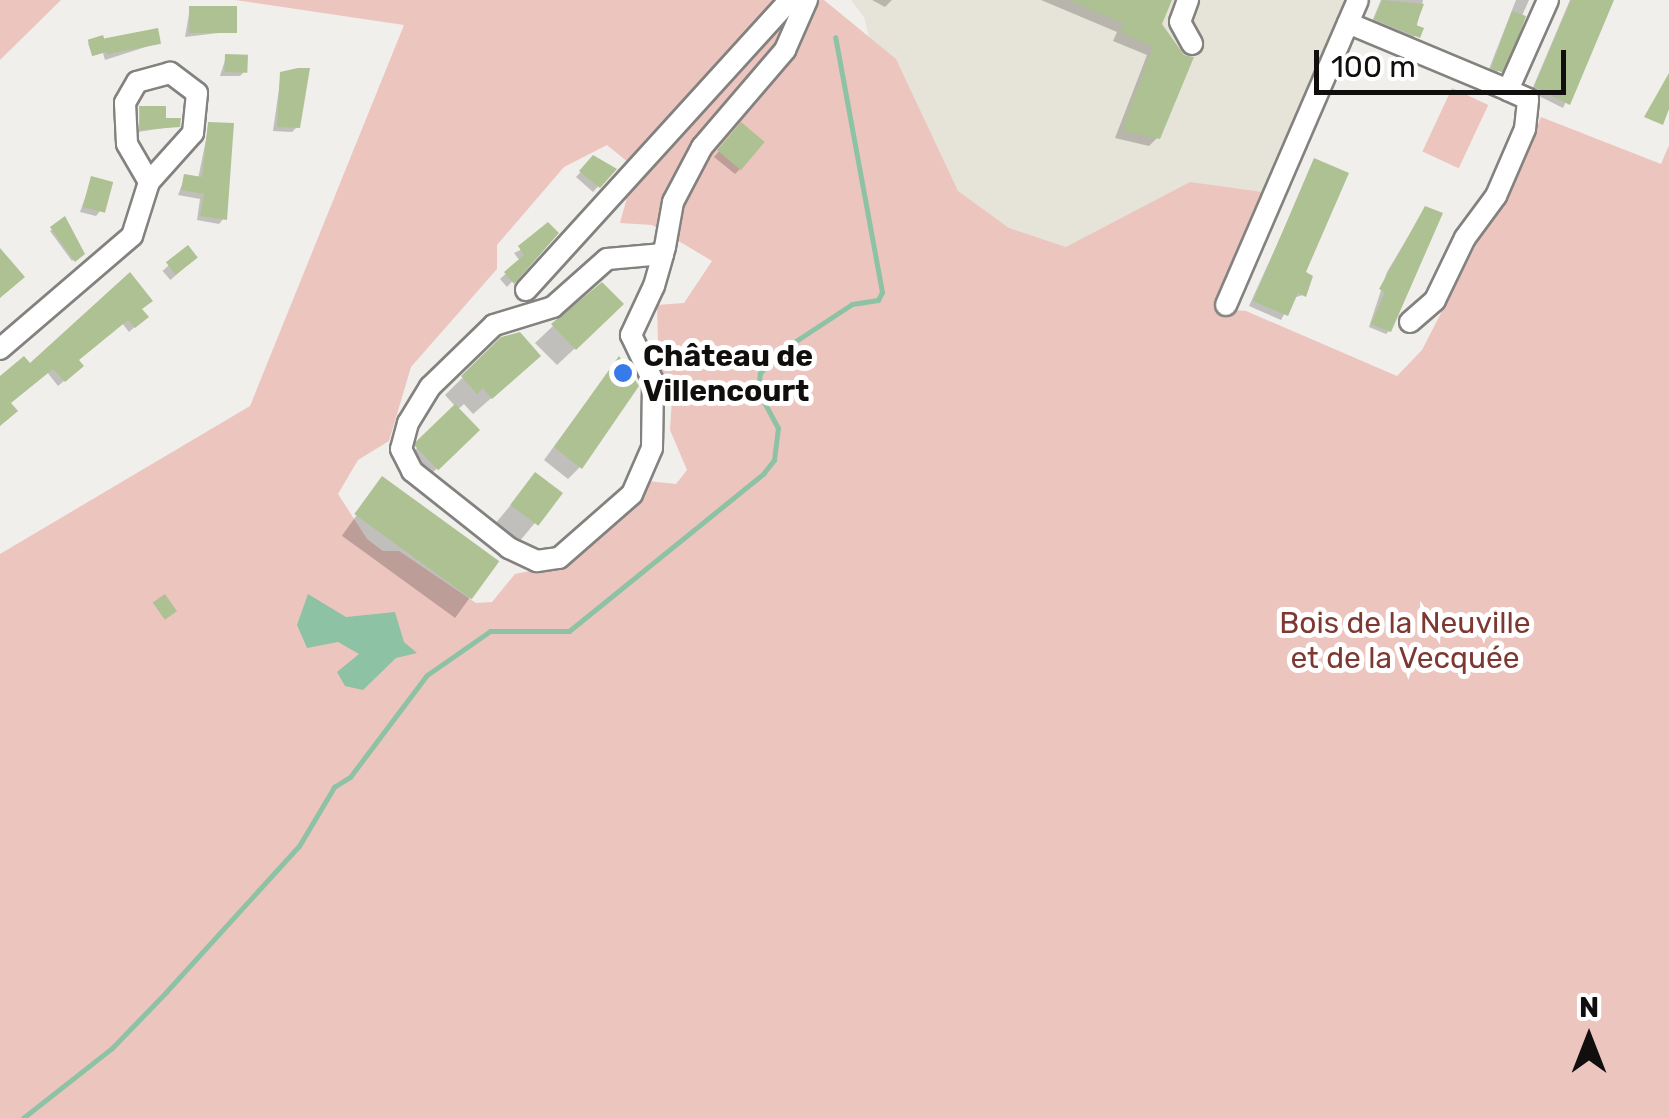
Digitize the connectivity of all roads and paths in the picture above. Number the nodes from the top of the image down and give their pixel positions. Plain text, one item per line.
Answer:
1 (790, 0) edge
2 (807, 0) edge
3 (1188, 0) edge
4 (1358, 0) edge
5 (1548, 0) edge
6 (1348, 23) junction
7 (1192, 44) dead end
8 (1518, 95) junction
9 (149, 182) junction
10 (663, 254) junction
11 (526, 290) dead end
12 (1226, 304) dead end
13 (1410, 322) dead end
14 (0, 348) edge

1 - 11 street
2 - 10 street
3 - 7 street
4 - 6 street
5 - 8 street
6 - 8 street
6 - 12 street
8 - 13 street
9 - 9 street
9 - 14 street
10 - 10 street

